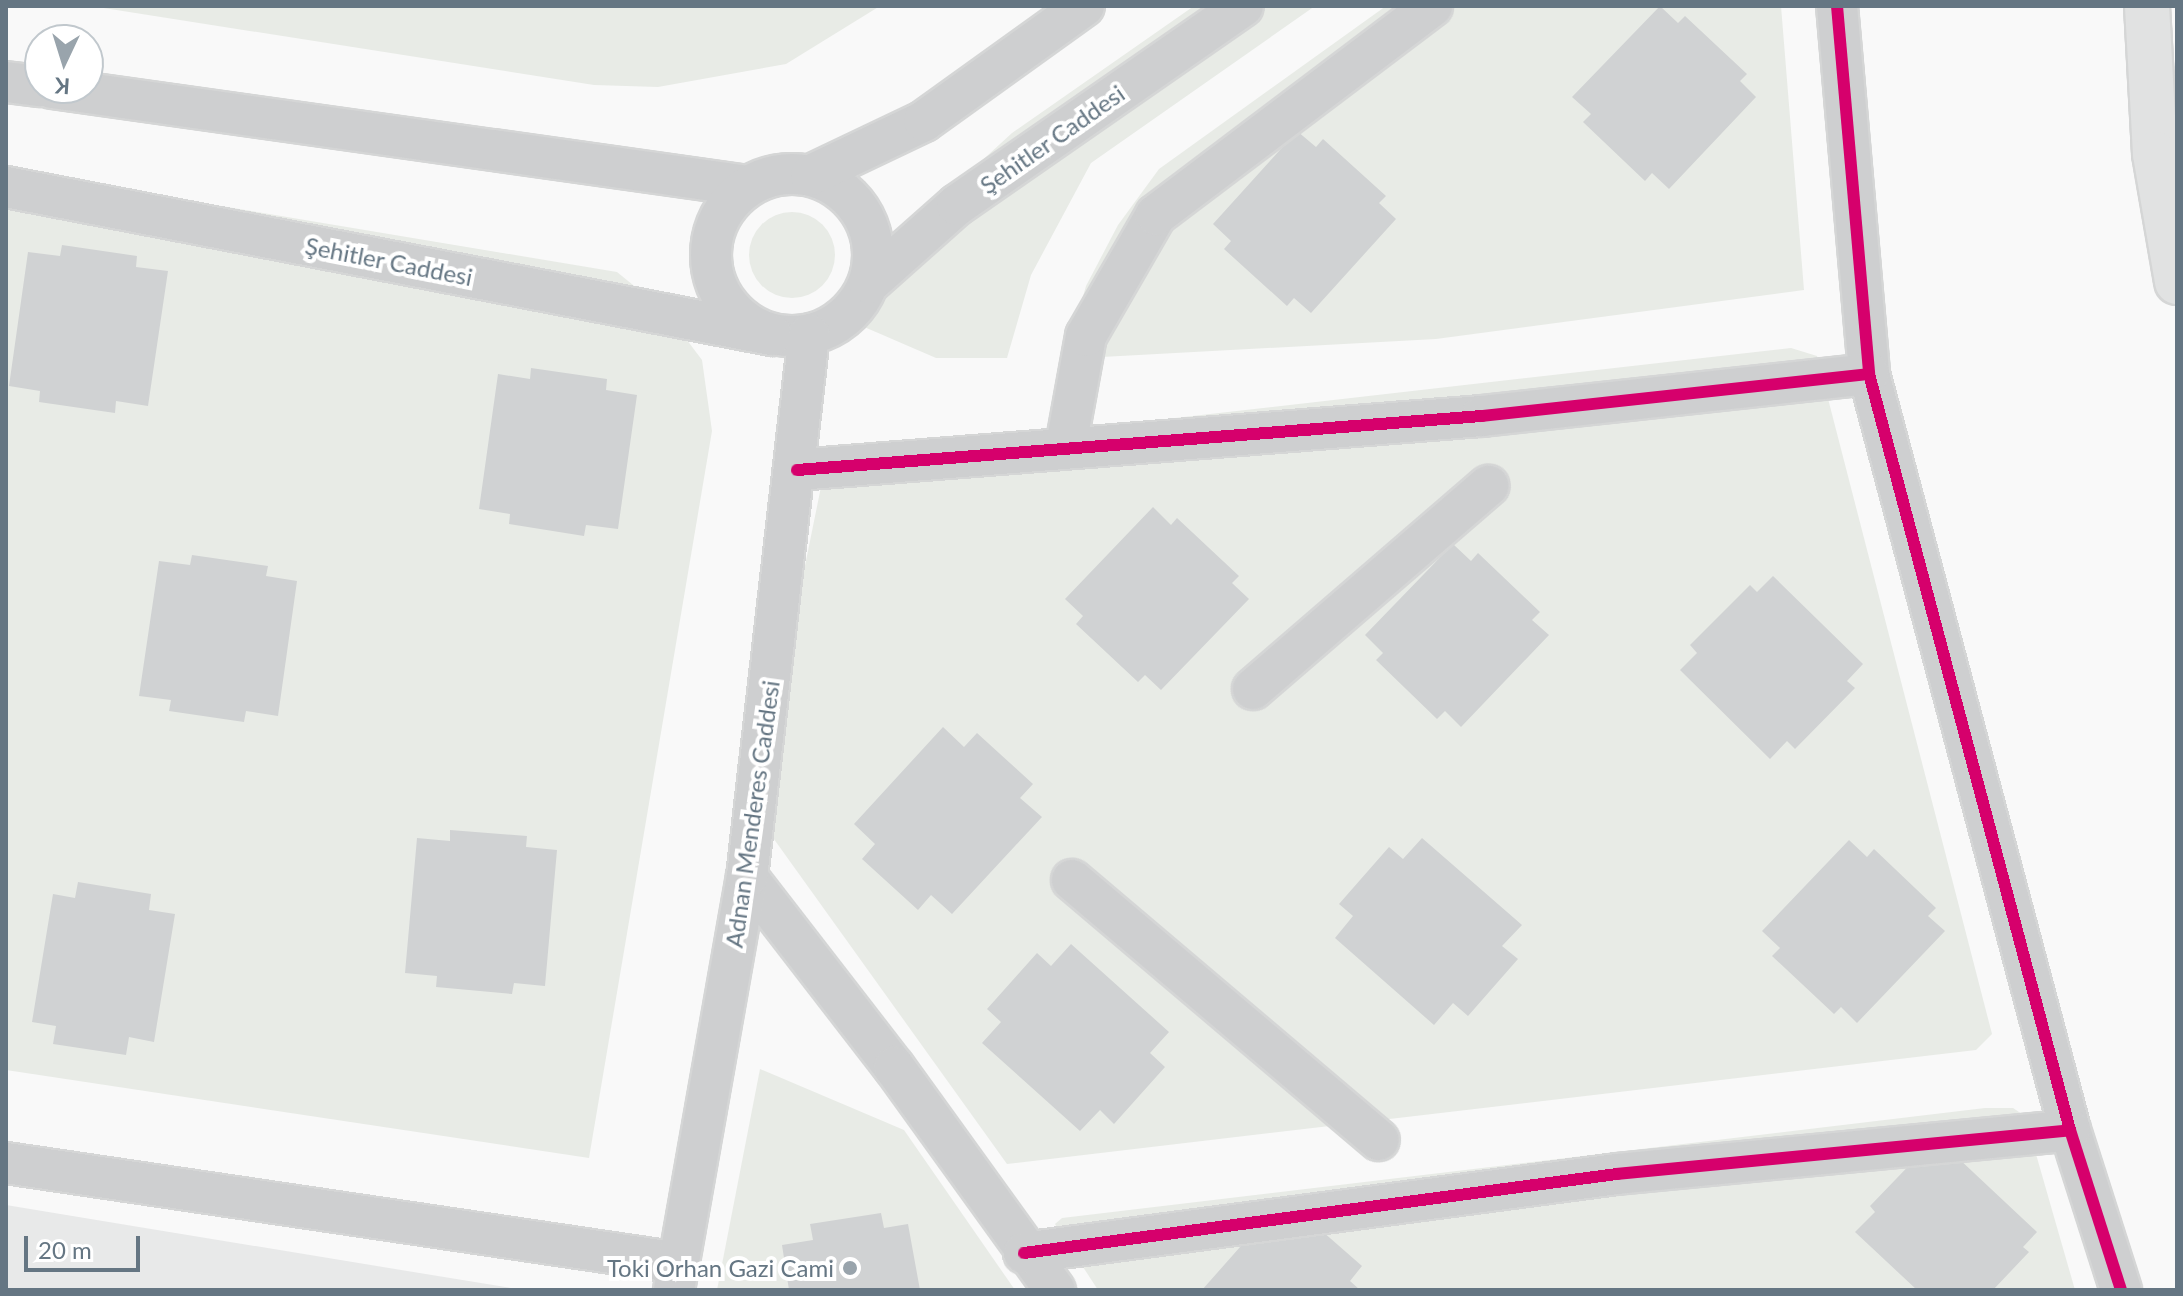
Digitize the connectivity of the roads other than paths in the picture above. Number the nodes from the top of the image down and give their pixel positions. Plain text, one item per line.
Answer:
1 (1084, 6) edge
2 (1243, 6) edge
3 (1432, 6) edge
4 (1837, 6) edge
5 (2147, 6) edge
6 (104, 95) edge
7 (811, 175) junction
8 (748, 186) junction
9 (6, 187) edge
10 (2177, 282) edge
11 (869, 283) junction
12 (791, 335) junction
13 (1869, 374) junction
14 (1066, 446) junction
15 (797, 470) junction
16 (1488, 486) dead end
17 (1253, 689) dead end
18 (747, 877) junction
19 (1072, 880) dead end
20 (2070, 1130) junction
21 (1379, 1140) dead end
22 (6, 1163) edge
23 (1024, 1253) junction
24 (677, 1276) edge
25 (1055, 1290) edge
26 (2121, 1290) edge

1 - 7 street
2 - 11 street, Şehitler Caddesi
3 - 14 street
4 - 13 street
5 - 10 highway
6 - 8 street
7 - 8 street
7 - 11 street
8 - 12 street
9 - 12 street, Şehitler Caddesi
11 - 12 street
12 - 15 street, Adnan Menderes Caddesi
13 - 14 street
13 - 20 street
14 - 15 street
15 - 18 street, Adnan Menderes Caddesi
16 - 17 street
18 - 23 street
18 - 24 street, Adnan Menderes Caddesi
19 - 21 street
20 - 23 street
20 - 26 street
22 - 24 street
23 - 25 street

